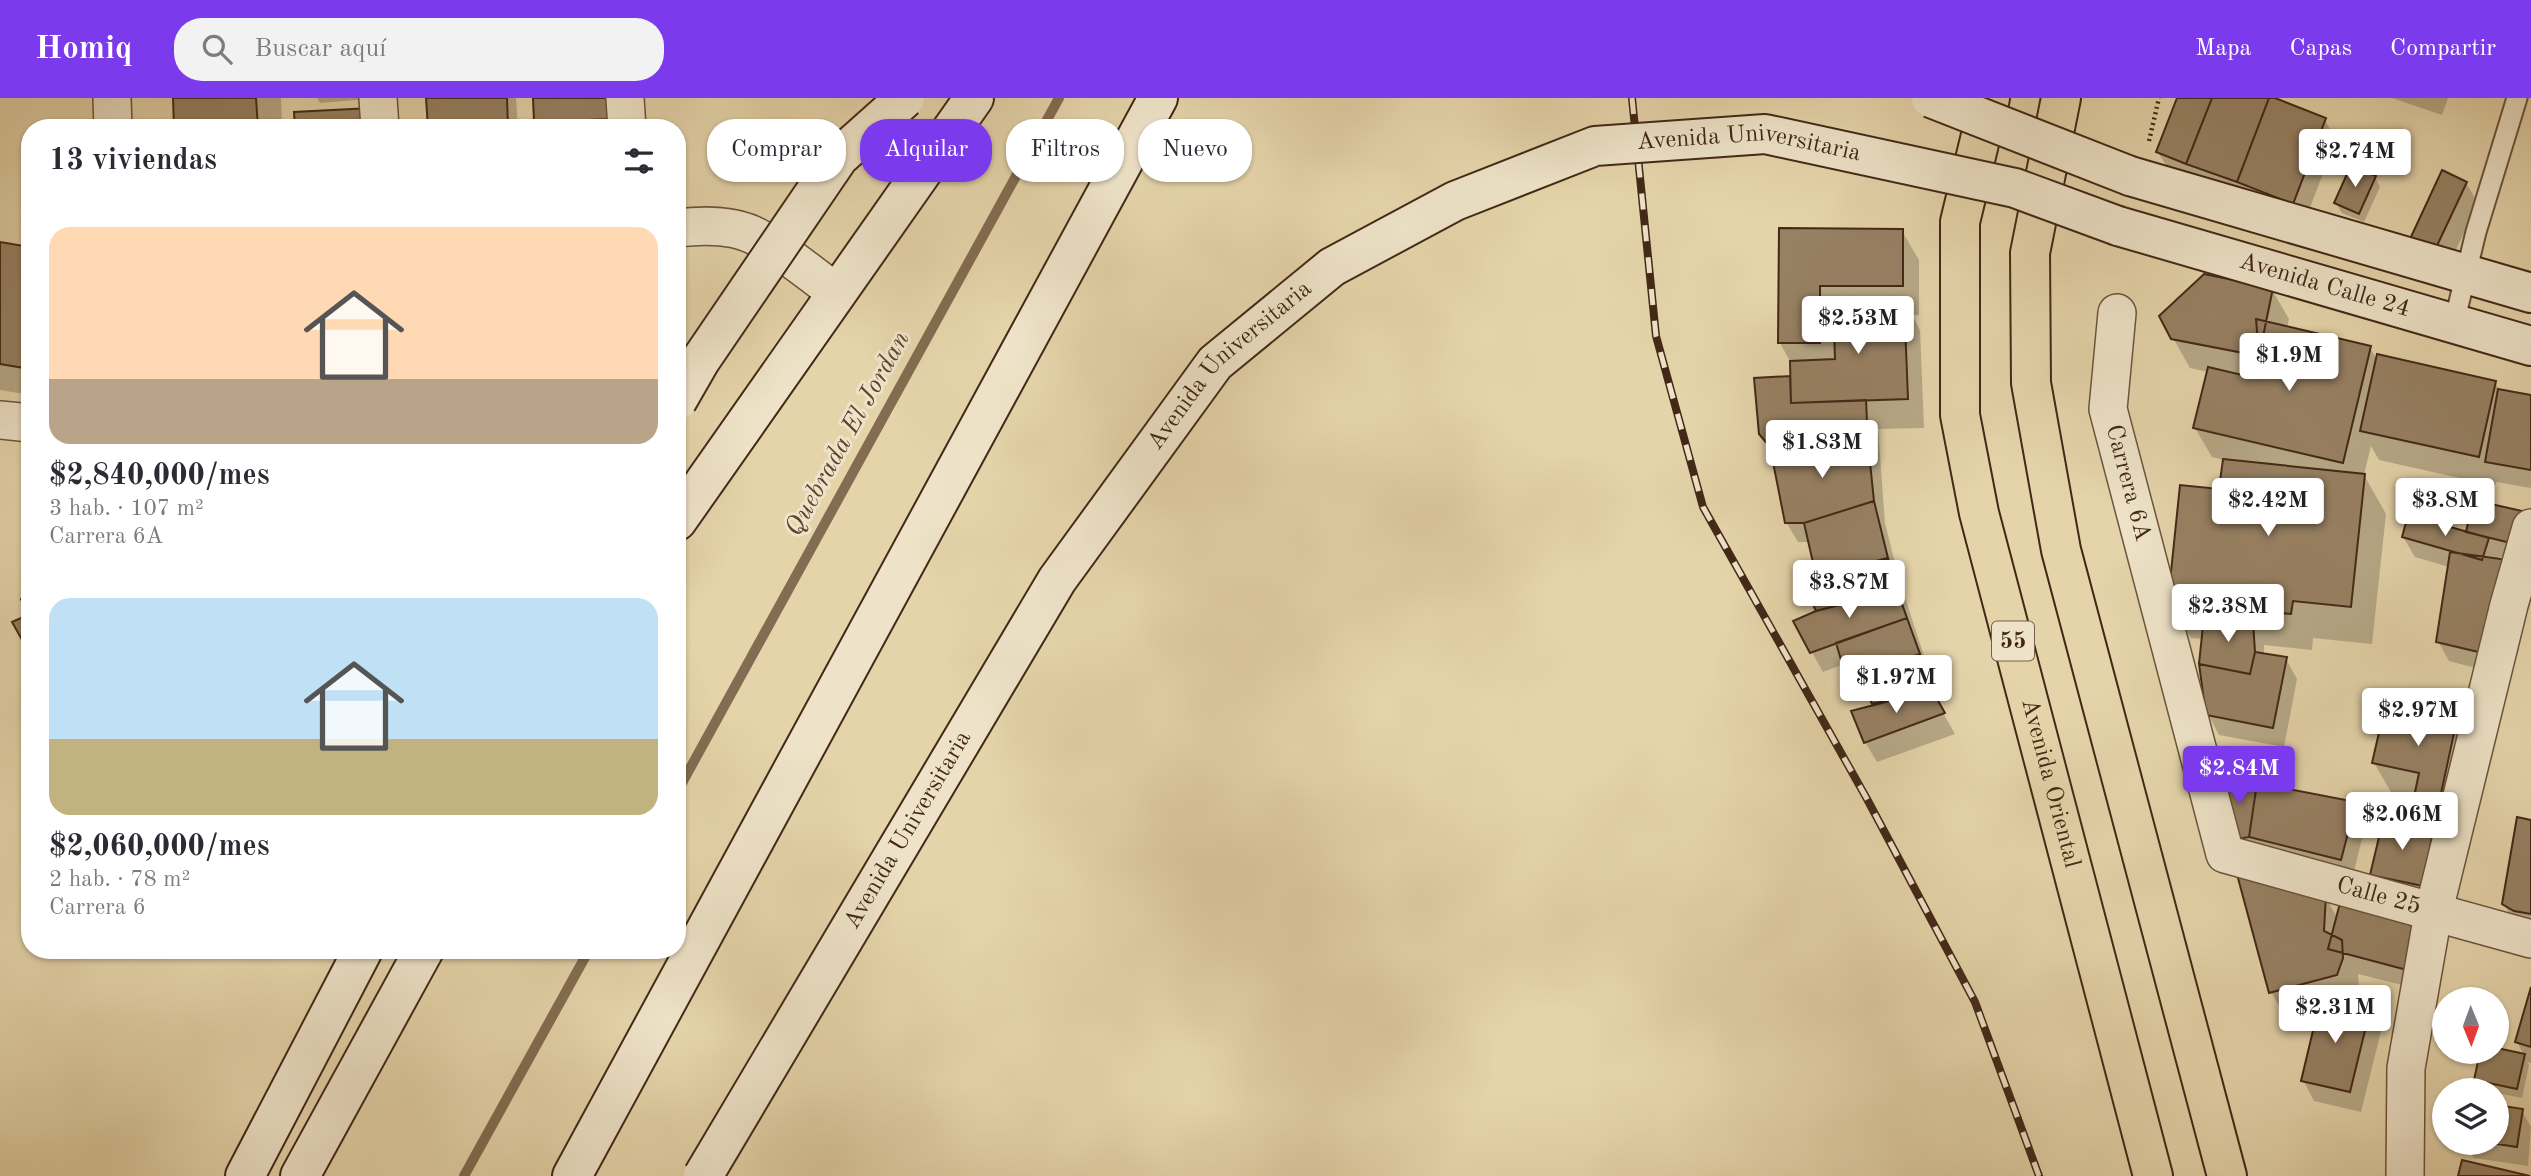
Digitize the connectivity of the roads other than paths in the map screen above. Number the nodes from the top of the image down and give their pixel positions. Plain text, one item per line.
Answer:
1 (112, 98) edge
2 (378, 98) edge
3 (625, 98) edge
4 (905, 98) edge
5 (974, 98) edge
6 (1158, 98) edge
7 (1931, 98) edge
8 (1990, 98) edge
9 (2061, 98) edge
10 (2517, 98) edge
11 (113, 119) edge
12 (379, 119) edge
13 (626, 119) edge
14 (2289, 223) junction
15 (2118, 226) joint
16 (686, 227) edge
17 (2274, 271) junction
18 (2467, 275) junction
19 (837, 293) junction
20 (2531, 293) edge
21 (2117, 313) dead end
22 (2454, 323) junction
23 (2531, 346) edge
24 (686, 385) edge
25 (0, 420) edge
26 (21, 422) edge
27 (686, 508) edge
28 (2531, 528) edge
29 (2520, 608) edge
30 (2224, 854) joint
31 (2432, 914) junction
32 (2531, 940) edge
33 (358, 959) edge
34 (419, 959) edge
35 (245, 1176) edge
36 (300, 1176) edge
37 (572, 1176) edge
38 (704, 1176) edge
39 (2153, 1176) edge
40 (2227, 1176) edge
41 (2405, 1176) edge

1 - 11 street
2 - 12 street
3 - 13 street
4 - 24 main road, bridge
5 - 19 main road
6 - 37 main road
7 - 14 main road, Avenida Calle 24, bridge
8 - 39 main road, Avenida Oriental / 55
9 - 40 main road
10 - 18 lane
14 - 17 main road
14 - 18 main road, Avenida Calle 24
15 - 17 main road, Avenida Calle 24
15 - 38 main road, Avenida Universitaria, bridge
16 - 19 street
17 - 22 main road, Avenida Calle 24
18 - 20 main road, Avenida Calle 24
18 - 22 lane
19 - 27 main road
21 - 30 street, Carrera 6A
22 - 23 main road, Avenida Calle 24
25 - 26 street
28 - 29 street
29 - 31 street
30 - 31 street, Calle 25
31 - 32 street, Calle 25
31 - 41 street
33 - 35 main road
34 - 36 main road

